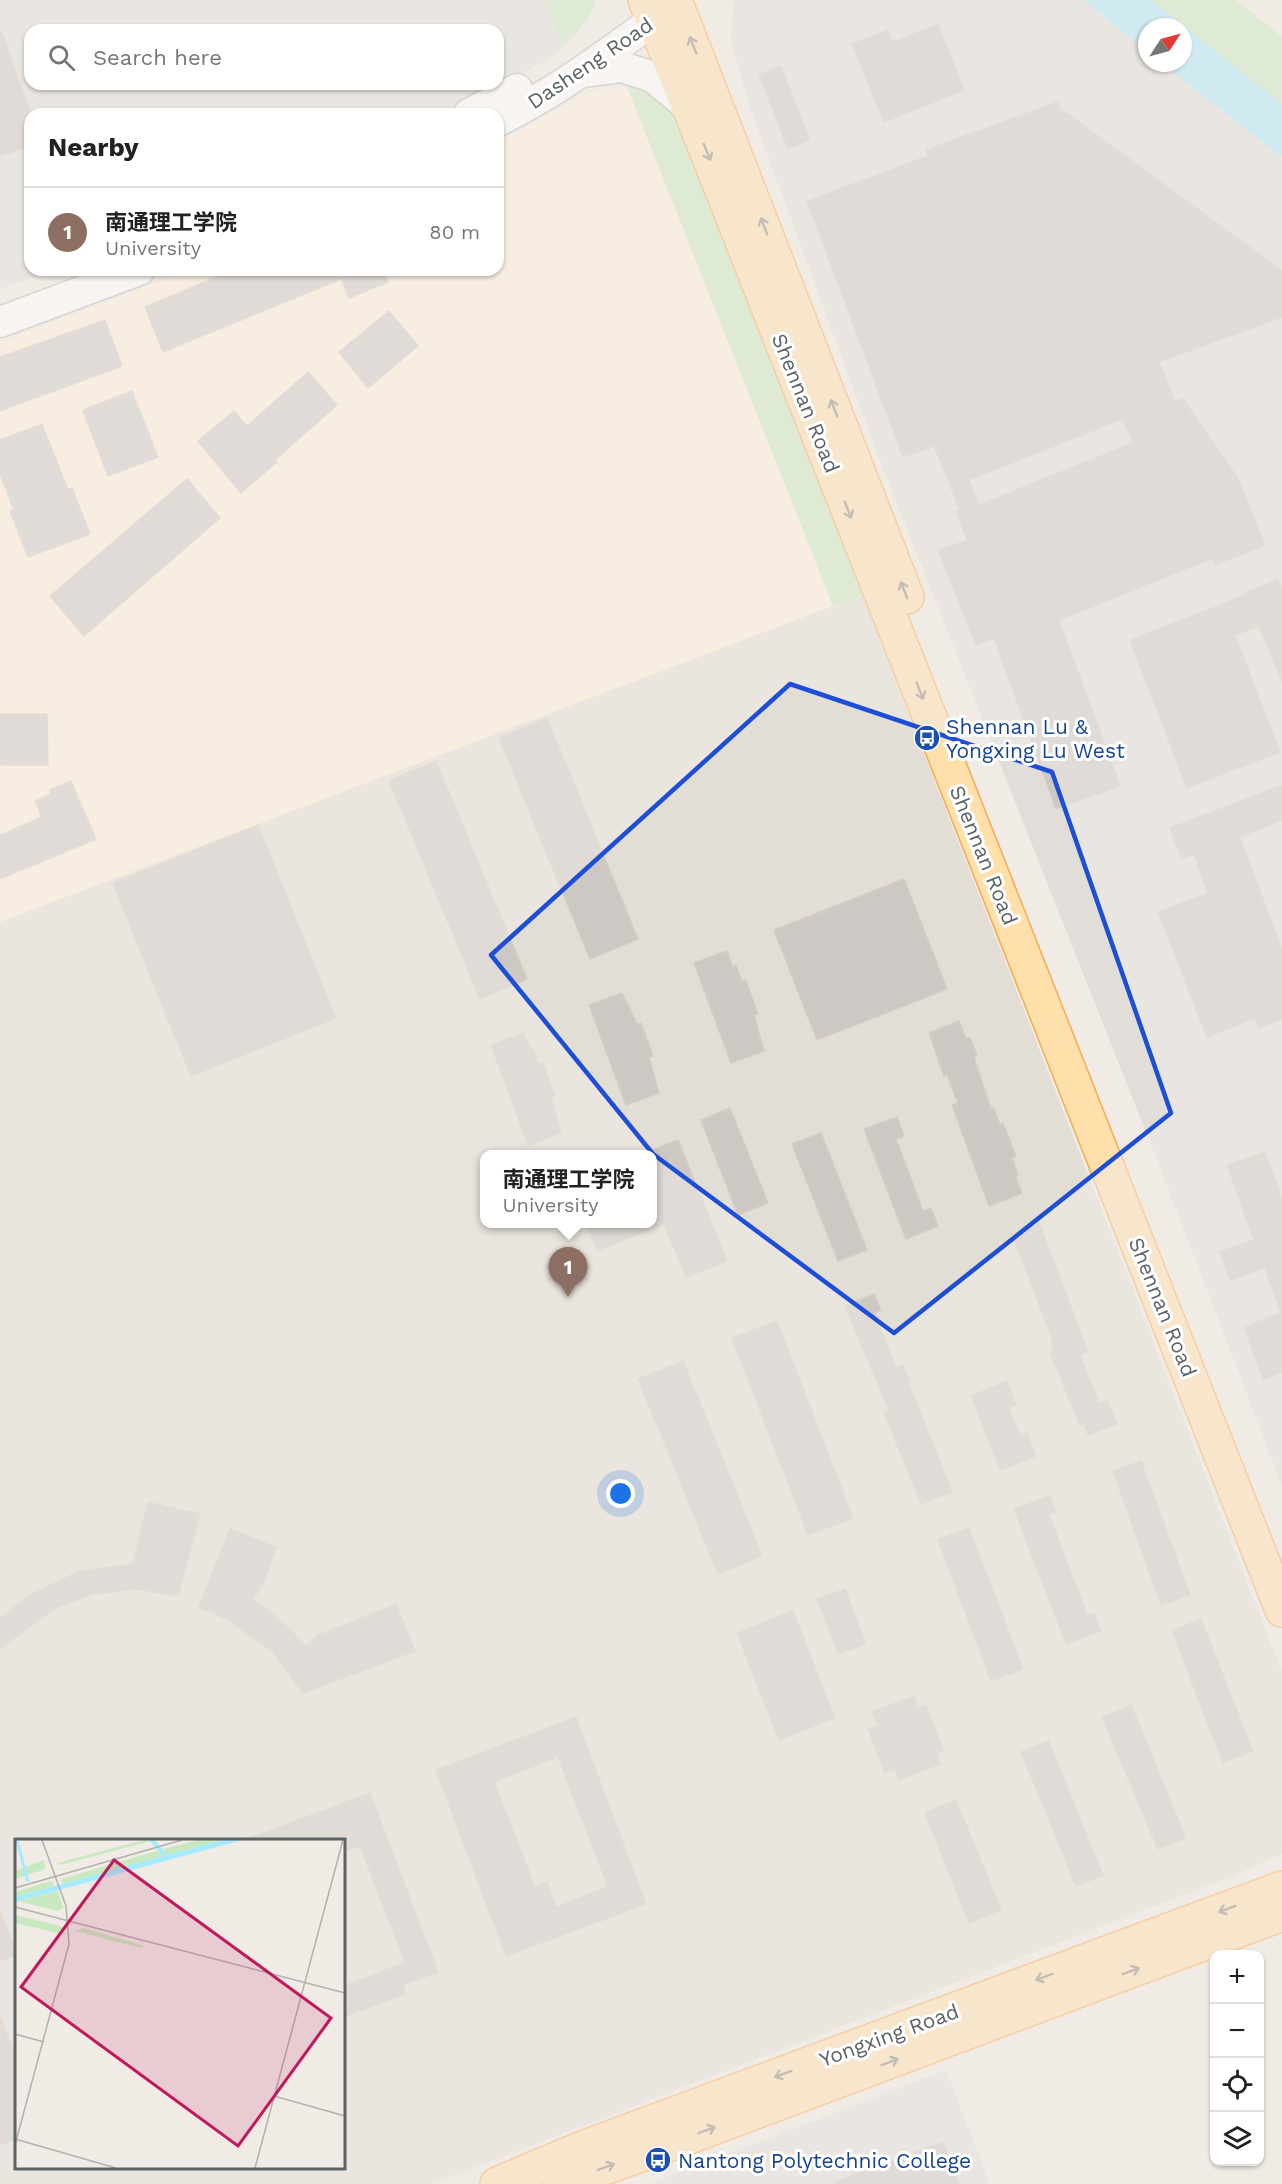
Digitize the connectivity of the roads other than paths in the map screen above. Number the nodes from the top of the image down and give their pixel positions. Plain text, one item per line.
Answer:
1 (660, 4) edge
2 (578, 73) junction
3 (689, 107) junction
4 (482, 108) edge
5 (504, 117) edge
6 (67, 276) edge
7 (123, 276) edge
8 (0, 301) edge
9 (0, 322) edge
10 (1282, 1565) edge
11 (1282, 1610) edge
12 (1282, 1888) edge
13 (1282, 1914) edge
14 (497, 2184) edge
15 (559, 2184) edge

1 - 2 street, Dasheng Road
1 - 3 main road, Shennan Road
1 - 4 street, Dasheng Road
10 -> 1 main road, Shennan Road
2 - 3 street
2 - 5 street, Dasheng Road
3 -> 11 main road, Shennan Road
6 - 8 street
7 - 9 street
12 -> 14 main road, Yongxing Road
15 -> 13 main road, Yongxing Road

